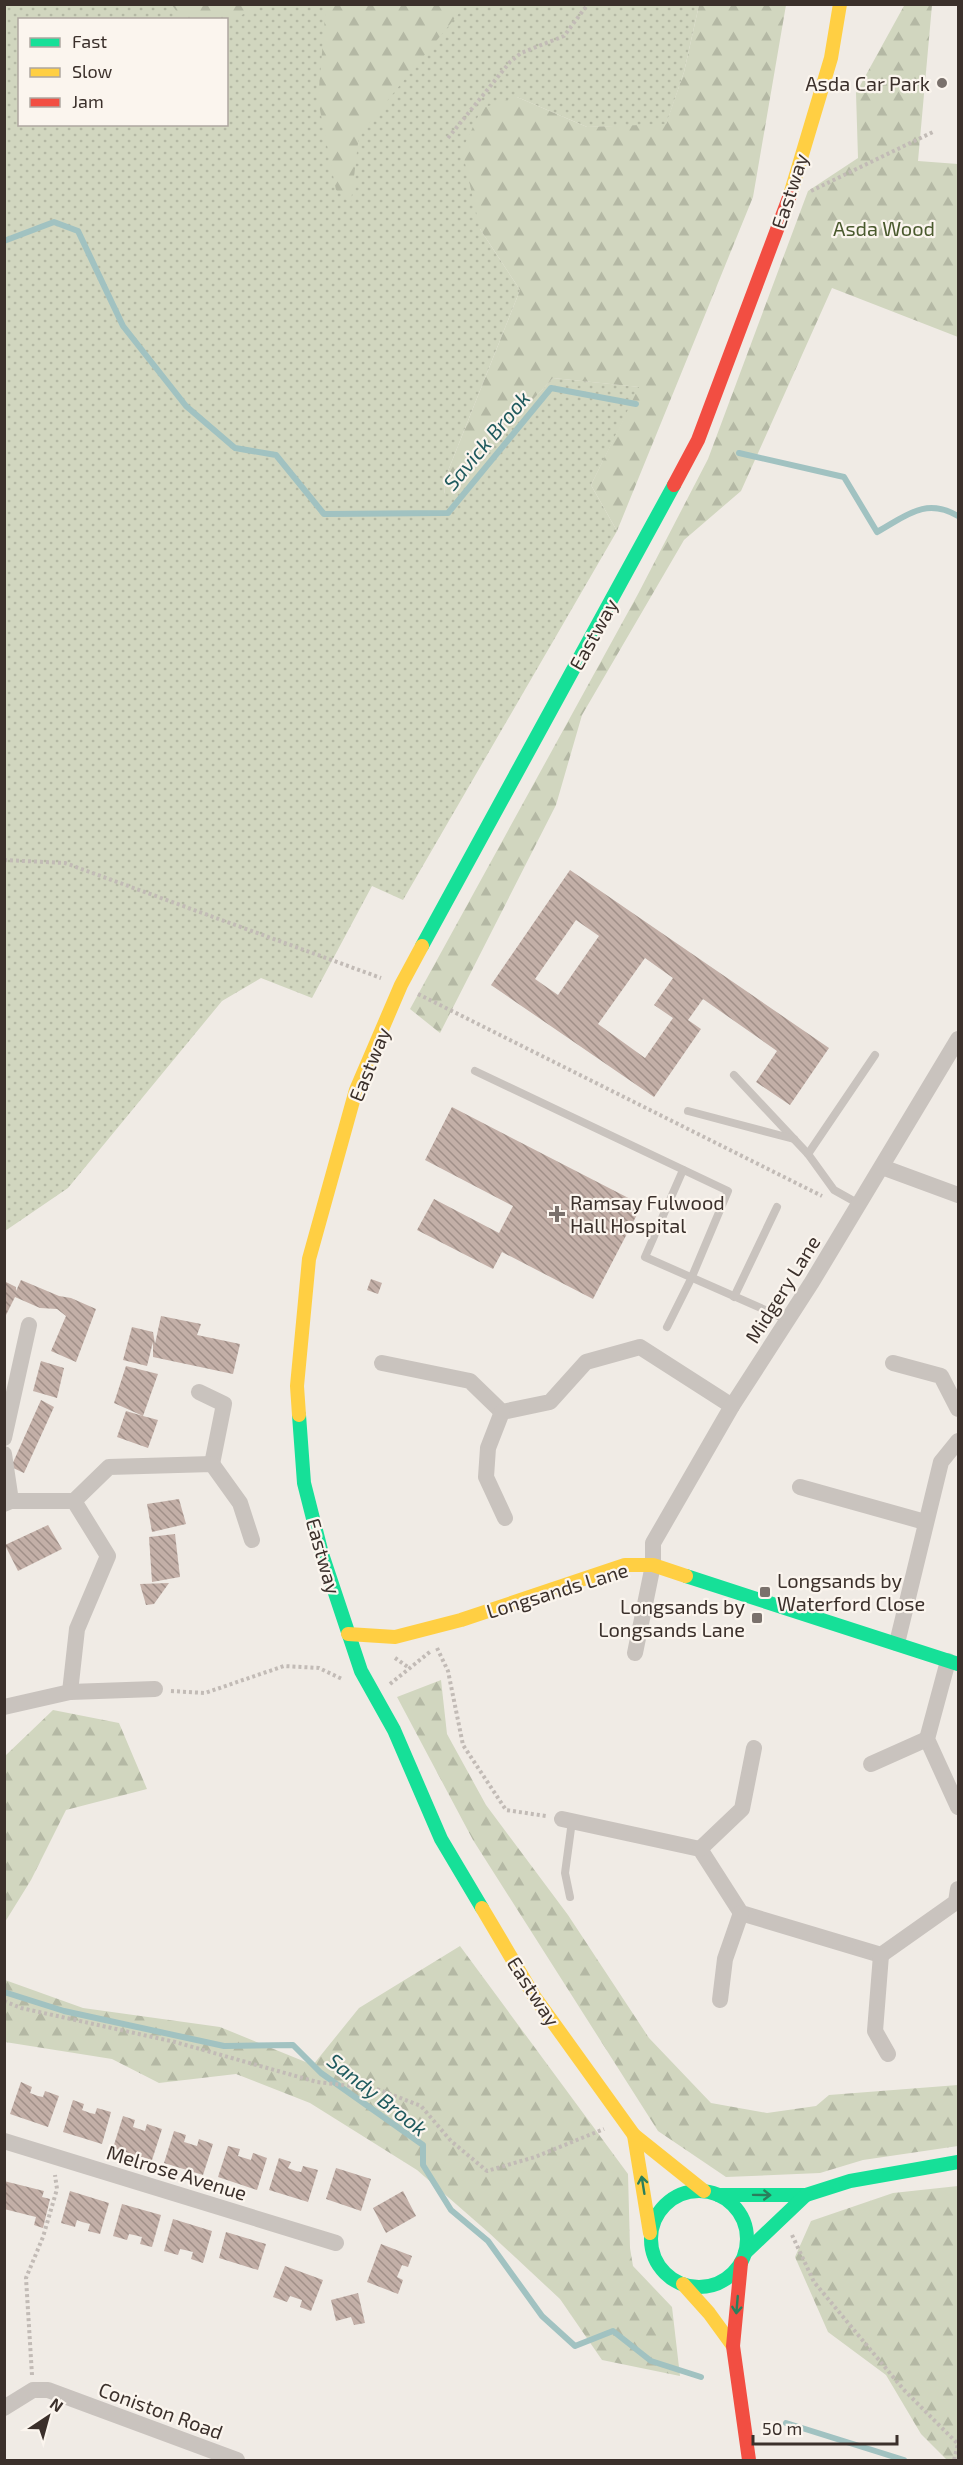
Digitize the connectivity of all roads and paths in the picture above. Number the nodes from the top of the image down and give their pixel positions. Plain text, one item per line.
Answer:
1 (588, 4) edge
2 (840, 4) edge
3 (935, 131) dead end
4 (448, 138) dead end
5 (787, 203) junction
6 (4, 860) edge
7 (401, 985) junction
8 (958, 1039) edge
9 (875, 1055) dead end
10 (475, 1071) dead end
11 (734, 1075) dead end
12 (688, 1111) dead end
13 (795, 1139) junction
14 (808, 1154) junction
15 (882, 1167) junction
16 (682, 1170) junction
17 (958, 1195) edge
18 (826, 1199) dead end
19 (860, 1204) junction
20 (777, 1207) dead end
21 (691, 1279) junction
22 (734, 1297) junction
23 (788, 1320) junction
24 (29, 1326) dead end
25 (667, 1327) dead end
26 (382, 1363) dead end
27 (893, 1363) dead end
28 (199, 1392) dead end
29 (732, 1406) junction
30 (958, 1409) edge
31 (502, 1412) junction
32 (4, 1438) edge
33 (958, 1441) edge
34 (4, 1454) edge
35 (212, 1464) junction
36 (800, 1487) dead end
37 (74, 1501) junction
38 (8, 1502) edge
39 (505, 1518) dead end
40 (925, 1522) junction
41 (252, 1540) dead end
42 (653, 1565) junction
43 (348, 1634) junction
44 (395, 1637) junction
45 (897, 1643) junction
46 (635, 1653) dead end
47 (953, 1662) edge
48 (361, 1671) junction
49 (350, 1683) dead end
50 (155, 1689) joint
51 (70, 1692) junction
52 (394, 1694) dead end
53 (4, 1707) edge
54 (927, 1739) junction
55 (754, 1748) dead end
56 (871, 1764) dead end
57 (958, 1807) edge
58 (567, 1820) junction
59 (700, 1849) junction
60 (570, 1896) dead end
61 (958, 1899) edge
62 (741, 1913) junction
63 (881, 1955) junction
64 (720, 2000) dead end
65 (4, 2001) edge
66 (888, 2054) dead end
67 (624, 2121) junction
68 (634, 2135) junction
69 (4, 2141) edge
70 (53, 2156) junction
71 (958, 2162) edge
72 (711, 2193) junction
73 (806, 2195) junction
74 (784, 2217) junction
75 (651, 2236) junction
76 (336, 2243) dead end
77 (743, 2258) junction
78 (683, 2284) junction
79 (733, 2346) junction
80 (33, 2390) junction
81 (4, 2408) edge
82 (958, 2444) edge
83 (237, 2460) edge
84 (749, 2460) edge
85 (954, 2460) edge

1 - 4 path
2 - 5 main road, Eastway
3 - 5 path
5 - 7 main road, Eastway
6 - 7 path
7 - 18 path
7 - 43 main road, Eastway
8 - 15 street, Midgery Lane
9 - 14 lane
10 - 16 lane
11 - 13 lane
12 - 13 lane
13 - 14 lane
14 - 19 lane
15 - 17 street
15 - 19 street, Midgery Lane
16 - 21 lane
16 - 21 lane
19 - 23 street, Midgery Lane
20 - 22 lane
21 - 22 lane
21 - 25 lane
22 - 23 lane
23 - 29 street, Midgery Lane
24 - 32 street
26 - 31 street
27 - 30 street
28 - 35 street
29 - 31 street
29 - 42 street, Midgery Lane
31 - 39 street
33 - 40 street
34 - 38 street
35 - 37 street
35 - 41 street
36 - 40 street
37 - 38 street
37 - 51 street
40 - 45 street
42 - 44 main road, Longsands Lane
42 - 45 main road, Longsands Lane
42 - 46 street, Midgery Lane
43 - 44 main road, Longsands Lane
43 - 48 main road, Eastway
44 - 48 main road, Longsands Lane
45 - 47 main road, Longsands Lane
47 - 54 street
48 - 67 main road, Eastway
49 - 50 path
50 - 51 street
51 - 53 street
52 - 58 path
54 - 56 street
54 - 57 street
55 - 59 street
58 - 59 street
58 - 60 lane
59 - 62 street
61 - 63 street
62 - 63 street
62 - 64 street
63 - 66 street
65 - 67 path
67 - 68 main road, Eastway
68 - 72 main road, Eastway
75 -> 68 main road, Eastway
69 - 70 street, Melrose Avenue
70 - 76 street, Melrose Avenue
70 - 80 path
71 - 73 main road
72 -> 73 main road
72 - 75 main road
72 - 77 main road
73 - 74 main road
74 - 77 main road
74 - 82 path
75 - 78 main road
77 - 78 main road
77 -> 79 main road
78 - 79 main road
79 - 84 main road
80 - 81 street
80 - 83 street, Coniston Road
82 - 85 path

